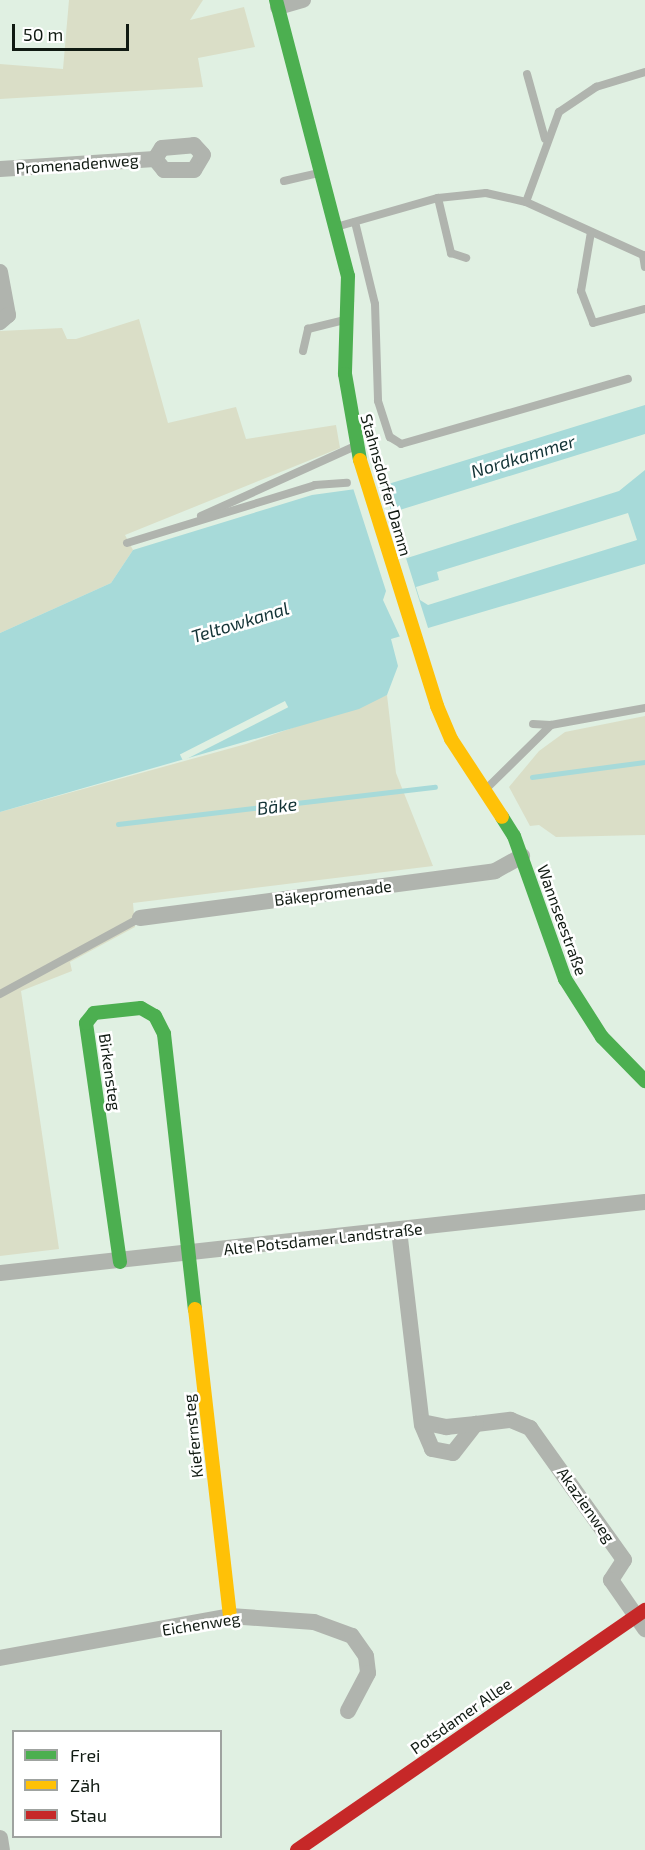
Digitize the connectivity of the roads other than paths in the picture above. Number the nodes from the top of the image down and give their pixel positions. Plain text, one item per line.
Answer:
1 (303, 0) edge
2 (277, 4) edge
3 (645, 72) edge
4 (527, 74) dead end
5 (545, 139) junction
6 (155, 159) dead end
7 (0, 169) edge
8 (321, 172) junction
9 (284, 180) dead end
10 (438, 198) junction
11 (526, 202) junction
12 (356, 222) junction
13 (336, 227) junction
14 (591, 232) junction
15 (644, 255) edge
16 (466, 258) dead end
17 (645, 267) edge
18 (0, 273) edge
19 (645, 309) edge
20 (349, 318) junction
21 (0, 322) edge
22 (303, 351) dead end
23 (628, 379) dead end
24 (356, 446) junction
25 (347, 483) dead end
26 (180, 527) junction
27 (127, 543) dead end
28 (645, 708) edge
29 (533, 724) dead end
30 (551, 725) junction
31 (486, 788) junction
32 (522, 856) junction
33 (140, 918) joint
34 (0, 994) edge
35 (645, 1081) edge
36 (645, 1202) edge
37 (399, 1230) junction
38 (190, 1253) junction
39 (120, 1262) junction
40 (0, 1273) edge
41 (422, 1422) junction
42 (476, 1424) junction
43 (230, 1616) junction
44 (642, 1619) edge
45 (0, 1658) edge
46 (348, 1712) dead end
47 (0, 1838) edge
48 (2, 1850) edge
49 (297, 1850) edge
50 (324, 1850) edge

1 - 2 street
2 - 8 street, Stahnsdorfer Damm
3 - 5 lane
4 - 5 lane
5 - 11 lane
6 - 7 street, Promenadenweg
8 - 9 lane
8 - 13 street, Stahnsdorfer Damm
10 - 11 lane
10 - 12 lane
10 - 16 lane
11 - 14 lane
12 - 13 lane
12 - 23 lane
13 - 20 street, Stahnsdorfer Damm
14 - 15 lane
14 - 19 lane
15 - 17 lane
18 - 21 street
20 - 22 lane
20 - 24 street, Stahnsdorfer Damm
24 - 26 lane
24 - 31 street, Stahnsdorfer Damm
25 - 26 lane
26 - 27 lane
28 - 30 lane
29 - 30 lane
30 - 31 lane
31 - 32 street, Wannseestraße
32 - 33 street, Bäkepromenade
32 - 35 street, Wannseestraße
33 - 34 lane
36 - 37 street, Alte Potsdamer Landstraße
37 - 38 street, Alte Potsdamer Landstraße
37 - 41 street
38 - 39 street, Alte Potsdamer Landstraße
38 - 39 street, Birkensteg
38 - 43 street, Kiefernsteg
39 - 40 street, Alte Potsdamer Landstraße
41 - 42 street, Akazienweg
41 - 42 street
42 - 44 street, Akazienweg
43 - 45 street, Eichenweg
43 - 46 street, Eichenweg
44 - 49 street, Potsdamer Allee
44 - 50 street, Potsdamer Allee
47 - 48 street

